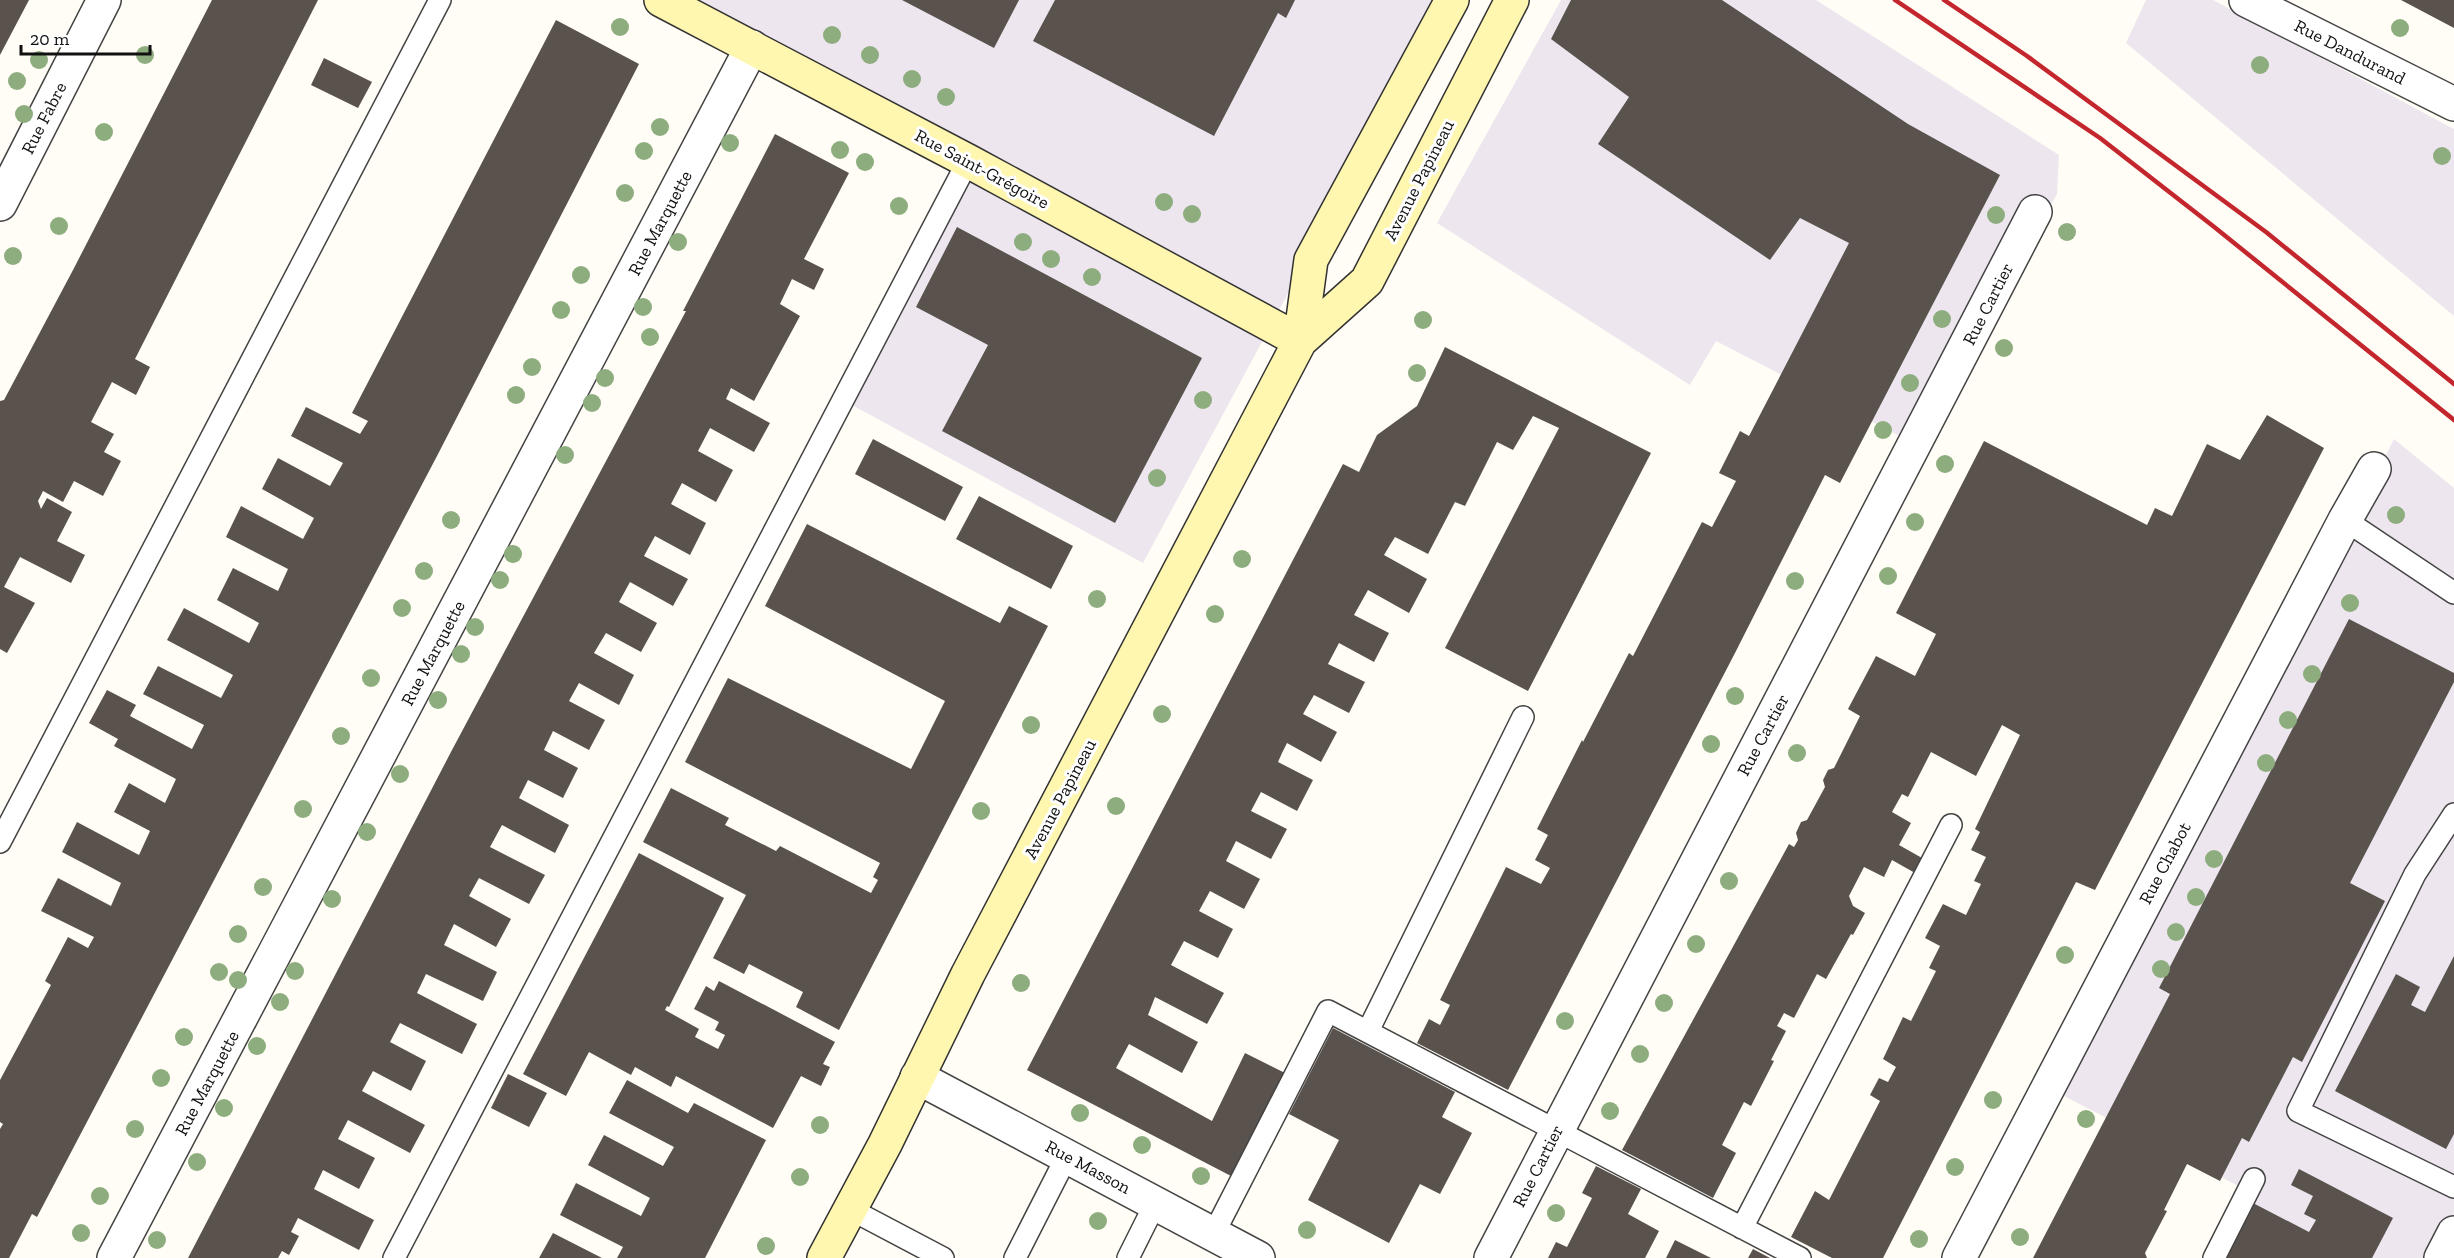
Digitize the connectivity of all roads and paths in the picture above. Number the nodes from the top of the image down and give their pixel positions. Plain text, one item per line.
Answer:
1 (104, 0) edge
2 (440, 0) edge
3 (661, 0) edge
4 (1452, 0) edge
5 (1512, 0) edge
6 (2246, 0) edge
7 (752, 47) junction
8 (2454, 104) edge
9 (968, 161) junction
10 (0, 204) edge
11 (2035, 212) dead end
12 (1300, 341) junction
13 (2374, 469) dead end
14 (2345, 520) junction
15 (2454, 592) edge
16 (1523, 717) dead end
17 (2454, 814) edge
18 (1951, 825) dead end
19 (0, 842) edge
20 (1368, 1031) junction
21 (917, 1077) junction
22 (1556, 1131) junction
23 (1067, 1156) junction
24 (2254, 1179) dead end
25 (2454, 1187) edge
26 (1155, 1204) junction
27 (850, 1209) junction
28 (1742, 1228) junction
29 (2454, 1233) edge
30 (1213, 1235) junction
31 (916, 1252) edge
32 (114, 1258) edge
33 (394, 1258) edge
34 (824, 1258) edge
35 (943, 1258) edge
36 (1016, 1258) edge
37 (1128, 1258) edge
38 (1258, 1258) edge
39 (1491, 1258) edge
40 (1800, 1258) edge
41 (1959, 1258) edge
42 (2214, 1258) edge
43 (2441, 1258) edge

1 - 10 street, Rue Fabre
2 - 19 lane
3 - 7 main road, Rue Saint-Grégoire
4 - 12 main road, Avenue Papineau
5 - 12 main road, Avenue Papineau
6 - 8 street, Rue Dandurand
7 - 9 main road, Rue Saint-Grégoire
7 - 32 street, Rue Marquette
9 - 12 main road, Rue Saint-Grégoire
9 - 33 lane
11 - 22 street, Rue Cartier
12 - 21 main road, Avenue Papineau
13 - 14 street, Rue Chabot
14 - 15 lane
14 - 41 street, Rue Chabot
16 - 20 lane
17 - 25 lane
18 - 28 lane
20 - 22 lane
20 - 30 lane
21 - 23 street, Rue Masson
21 - 27 main road, Avenue Papineau
22 - 28 lane
22 - 39 street, Rue Cartier
23 - 26 street, Rue Masson
23 - 36 lane
24 - 42 lane
26 - 30 street, Rue Masson
26 - 37 lane
27 - 31 lane
27 - 34 main road, Avenue Papineau
28 - 40 lane
29 - 43 street
30 - 38 street, Rue Masson
31 - 35 lane

